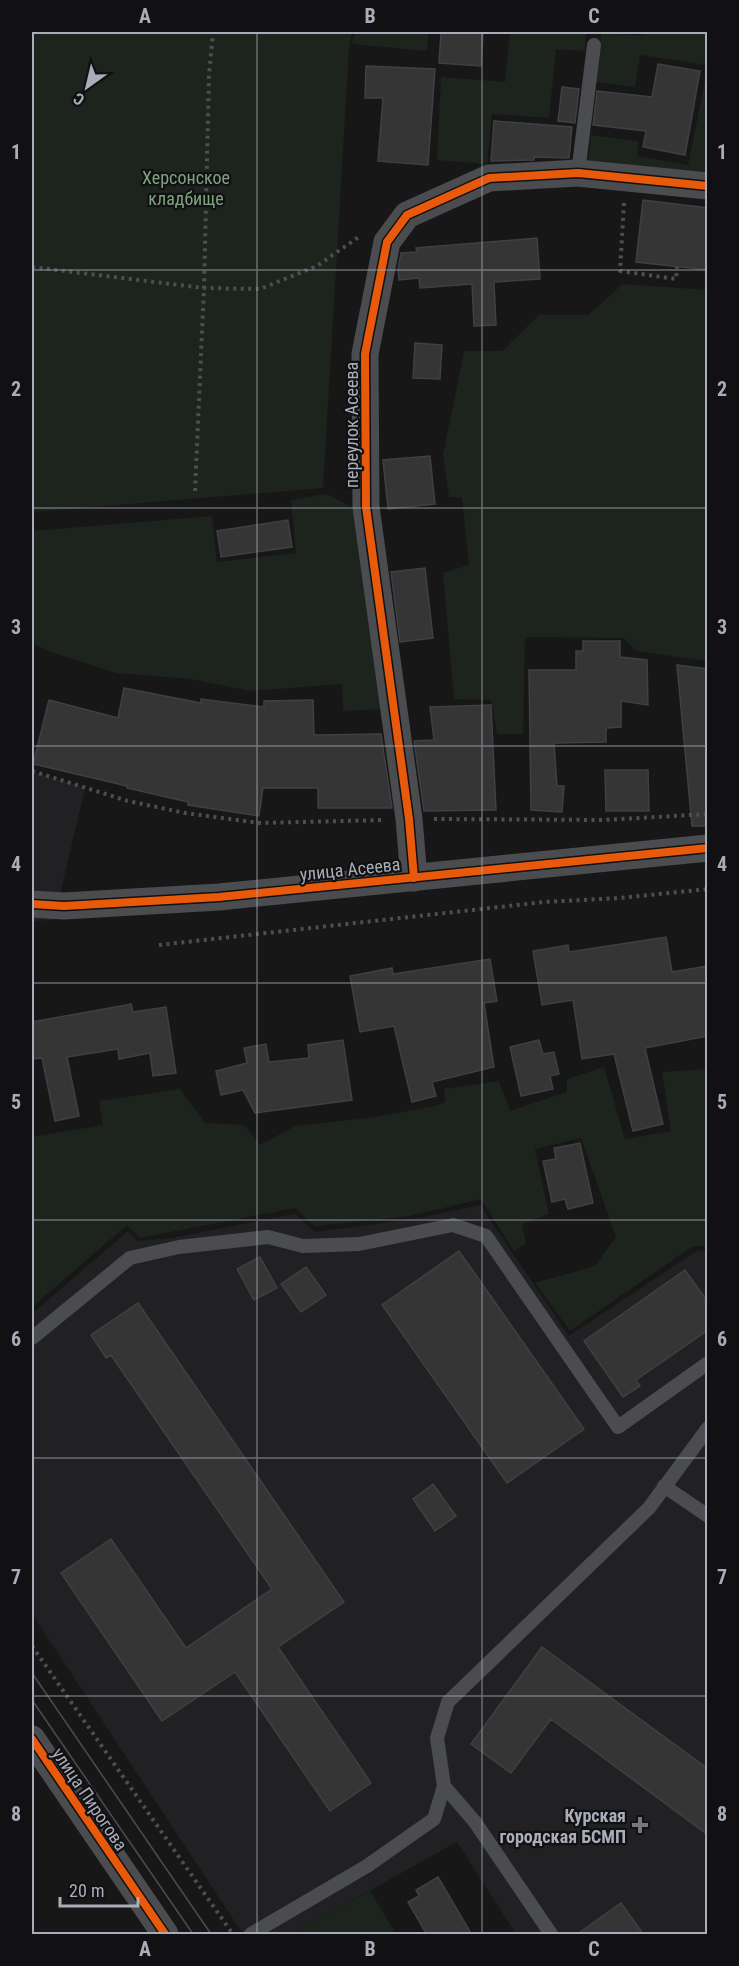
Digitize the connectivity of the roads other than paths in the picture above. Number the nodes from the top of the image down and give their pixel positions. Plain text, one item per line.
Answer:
1 (594, 45) dead end
2 (578, 173) junction
3 (708, 186) edge
4 (708, 848) edge
5 (414, 878) junction
6 (32, 904) edge
7 (32, 1338) edge
8 (708, 1363) edge
9 (708, 1428) edge
10 (664, 1486) junction
11 (708, 1516) edge
12 (32, 1739) edge
13 (444, 1786) junction
14 (165, 1935) edge
15 (251, 1935) edge
16 (551, 1935) edge

1 - 2 lane
2 - 3 street, переулок Асеева
2 - 5 street, переулок Асеева
4 - 5 street, улица Асеева
5 - 6 street, улица Асеева
7 - 8 lane
9 - 10 lane
10 - 11 lane
10 - 13 lane
12 - 14 street, улица Пирогова
13 - 15 lane
13 - 16 lane

